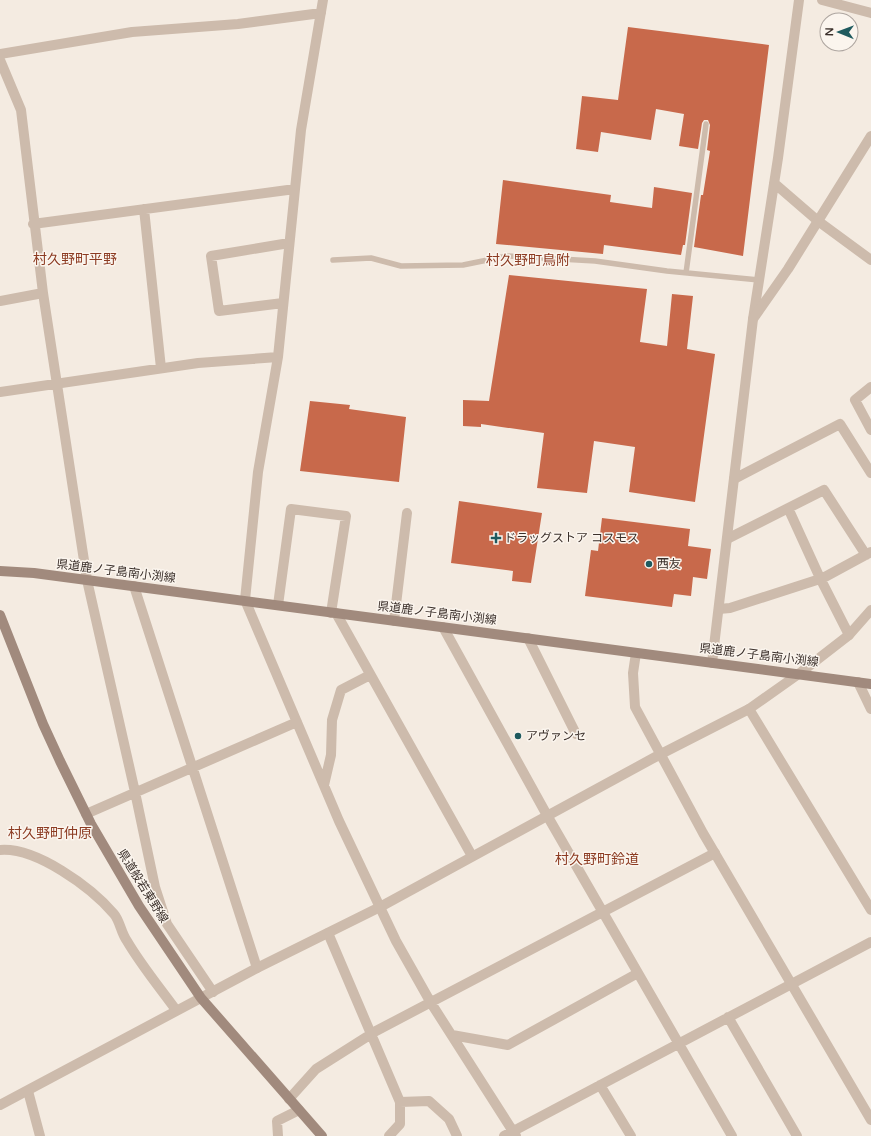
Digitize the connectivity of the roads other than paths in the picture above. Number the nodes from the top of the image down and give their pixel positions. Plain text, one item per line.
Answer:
1 (323, 0) edge
2 (799, 0) edge
3 (822, 0) edge
4 (321, 13) junction
5 (871, 13) edge
6 (0, 54) edge
7 (0, 60) edge
8 (706, 124) dead end
9 (871, 136) edge
10 (774, 182) junction
11 (295, 189) junction
12 (144, 209) junction
13 (818, 221) junction
14 (33, 224) junction
15 (289, 243) junction
16 (869, 255) edge
17 (333, 260) dead end
18 (686, 273) junction
19 (759, 280) junction
20 (43, 293) junction
21 (770, 295) junction
22 (0, 300) edge
23 (283, 303) junction
24 (753, 319) junction
25 (278, 357) junction
26 (161, 368) junction
27 (56, 384) junction
28 (871, 387) edge
29 (0, 392) edge
30 (871, 430) edge
31 (871, 473) edge
32 (734, 479) junction
33 (788, 508) junction
34 (407, 513) dead end
35 (727, 539) junction
36 (868, 554) edge
37 (0, 571) edge
38 (820, 578) junction
39 (87, 580) junction
40 (134, 586) junction
41 (245, 600) junction
42 (278, 605) junction
43 (718, 609) junction
44 (871, 610) edge
45 (333, 613) junction
46 (0, 614) edge
47 (394, 621) junction
48 (443, 627) junction
49 (849, 635) junction
50 (528, 638) junction
51 (636, 653) junction
52 (712, 663) junction
53 (800, 673) junction
54 (370, 675) junction
55 (858, 682) junction
56 (871, 684) edge
57 (749, 709) junction
58 (871, 709) edge
59 (297, 722) junction
60 (576, 734) dead end
61 (659, 755) junction
62 (192, 767) junction
63 (324, 785) junction
64 (135, 792) junction
65 (86, 814) junction
66 (548, 817) junction
67 (0, 850) edge
68 (715, 853) junction
69 (472, 856) junction
70 (380, 907) junction
71 (871, 910) edge
72 (602, 911) junction
73 (328, 933) junction
74 (871, 942) edge
75 (257, 968) junction
76 (638, 973) junction
77 (792, 984) junction
78 (213, 992) junction
79 (201, 998) junction
80 (431, 1003) junction
81 (176, 1010) junction
82 (728, 1017) junction
83 (372, 1034) junction
84 (452, 1035) junction
85 (679, 1043) junction
86 (600, 1085) junction
87 (28, 1091) junction
88 (289, 1099) junction
89 (400, 1102) junction
90 (0, 1105) edge
91 (299, 1110) junction
92 (871, 1120) edge
93 (511, 1134) edge
94 (40, 1136) edge
95 (278, 1136) edge
96 (322, 1136) edge
97 (389, 1136) edge
98 (457, 1136) edge
99 (631, 1136) edge
100 (732, 1136) edge
101 (797, 1136) edge

1 - 4 street
2 - 10 street
3 - 5 street
4 - 6 street
4 - 11 street
7 - 14 street
8 - 18 lane
9 - 13 street
10 - 13 street
10 - 19 street
11 - 12 street
11 - 15 street
12 - 14 street
12 - 26 street
13 - 16 street
13 - 21 street
14 - 20 street
15 - 23 street
15 - 23 street
17 - 18 lane
18 - 19 lane
19 - 21 street
19 - 24 street
20 - 22 street
20 - 27 street
21 - 24 street
23 - 25 street
24 - 32 street
25 - 26 street
25 - 41 street
26 - 27 street
27 - 29 street
27 - 39 street
28 - 30 street
31 - 32 street
32 - 35 street
33 - 35 street
33 - 36 street
33 - 38 street
34 - 47 street
35 - 43 street
36 - 38 street
37 - 39 main road, 県道鹿ノ子島南小渕線
38 - 43 street
38 - 49 street
39 - 40 main road, 県道鹿ノ子島南小渕線
39 - 64 street
40 - 41 main road, 県道鹿ノ子島南小渕線
40 - 62 street
41 - 42 main road, 県道鹿ノ子島南小渕線
41 - 59 street
42 - 45 main road, 県道鹿ノ子島南小渕線
42 - 45 street
43 - 52 street
44 - 49 street
45 - 47 main road, 県道鹿ノ子島南小渕線
45 - 54 street
46 - 65 main road, 県道般若東野線
47 - 48 main road, 県道鹿ノ子島南小渕線
48 - 50 main road, 県道鹿ノ子島南小渕線
48 - 66 street
49 - 53 street
50 - 51 main road, 県道鹿ノ子島南小渕線
50 - 60 street
51 - 52 main road, 県道鹿ノ子島南小渕線
51 - 61 street
52 - 53 main road, 県道鹿ノ子島南小渕線
53 - 55 main road, 県道鹿ノ子島南小渕線
53 - 57 street
54 - 63 street
54 - 69 street
55 - 56 main road, 県道鹿ノ子島南小渕線
55 - 58 street
57 - 61 street
57 - 71 street
59 - 62 street
59 - 63 street
61 - 66 street
61 - 68 street
62 - 64 street
62 - 75 street
63 - 70 street
64 - 65 street
64 - 78 street
65 - 79 main road, 県道般若東野線
66 - 69 street
66 - 72 street
67 - 81 street
68 - 72 street
68 - 77 street
69 - 70 street
70 - 73 street
70 - 80 street
72 - 76 street
72 - 80 street
73 - 75 street
73 - 83 street
74 - 77 street
75 - 78 street
76 - 84 street
76 - 85 street
77 - 82 street
77 - 92 street
78 - 79 street
79 - 81 street
79 - 88 main road, 県道般若東野線
80 - 83 street
80 - 84 street
81 - 87 street
82 - 85 street
82 - 101 street
83 - 88 street
83 - 89 street
84 - 93 street
85 - 86 street
85 - 100 street
86 - 93 street
86 - 99 street
87 - 90 street
87 - 94 street
88 - 91 main road, 県道般若東野線
89 - 97 street
89 - 98 street
91 - 95 street
91 - 96 main road, 県道般若東野線

